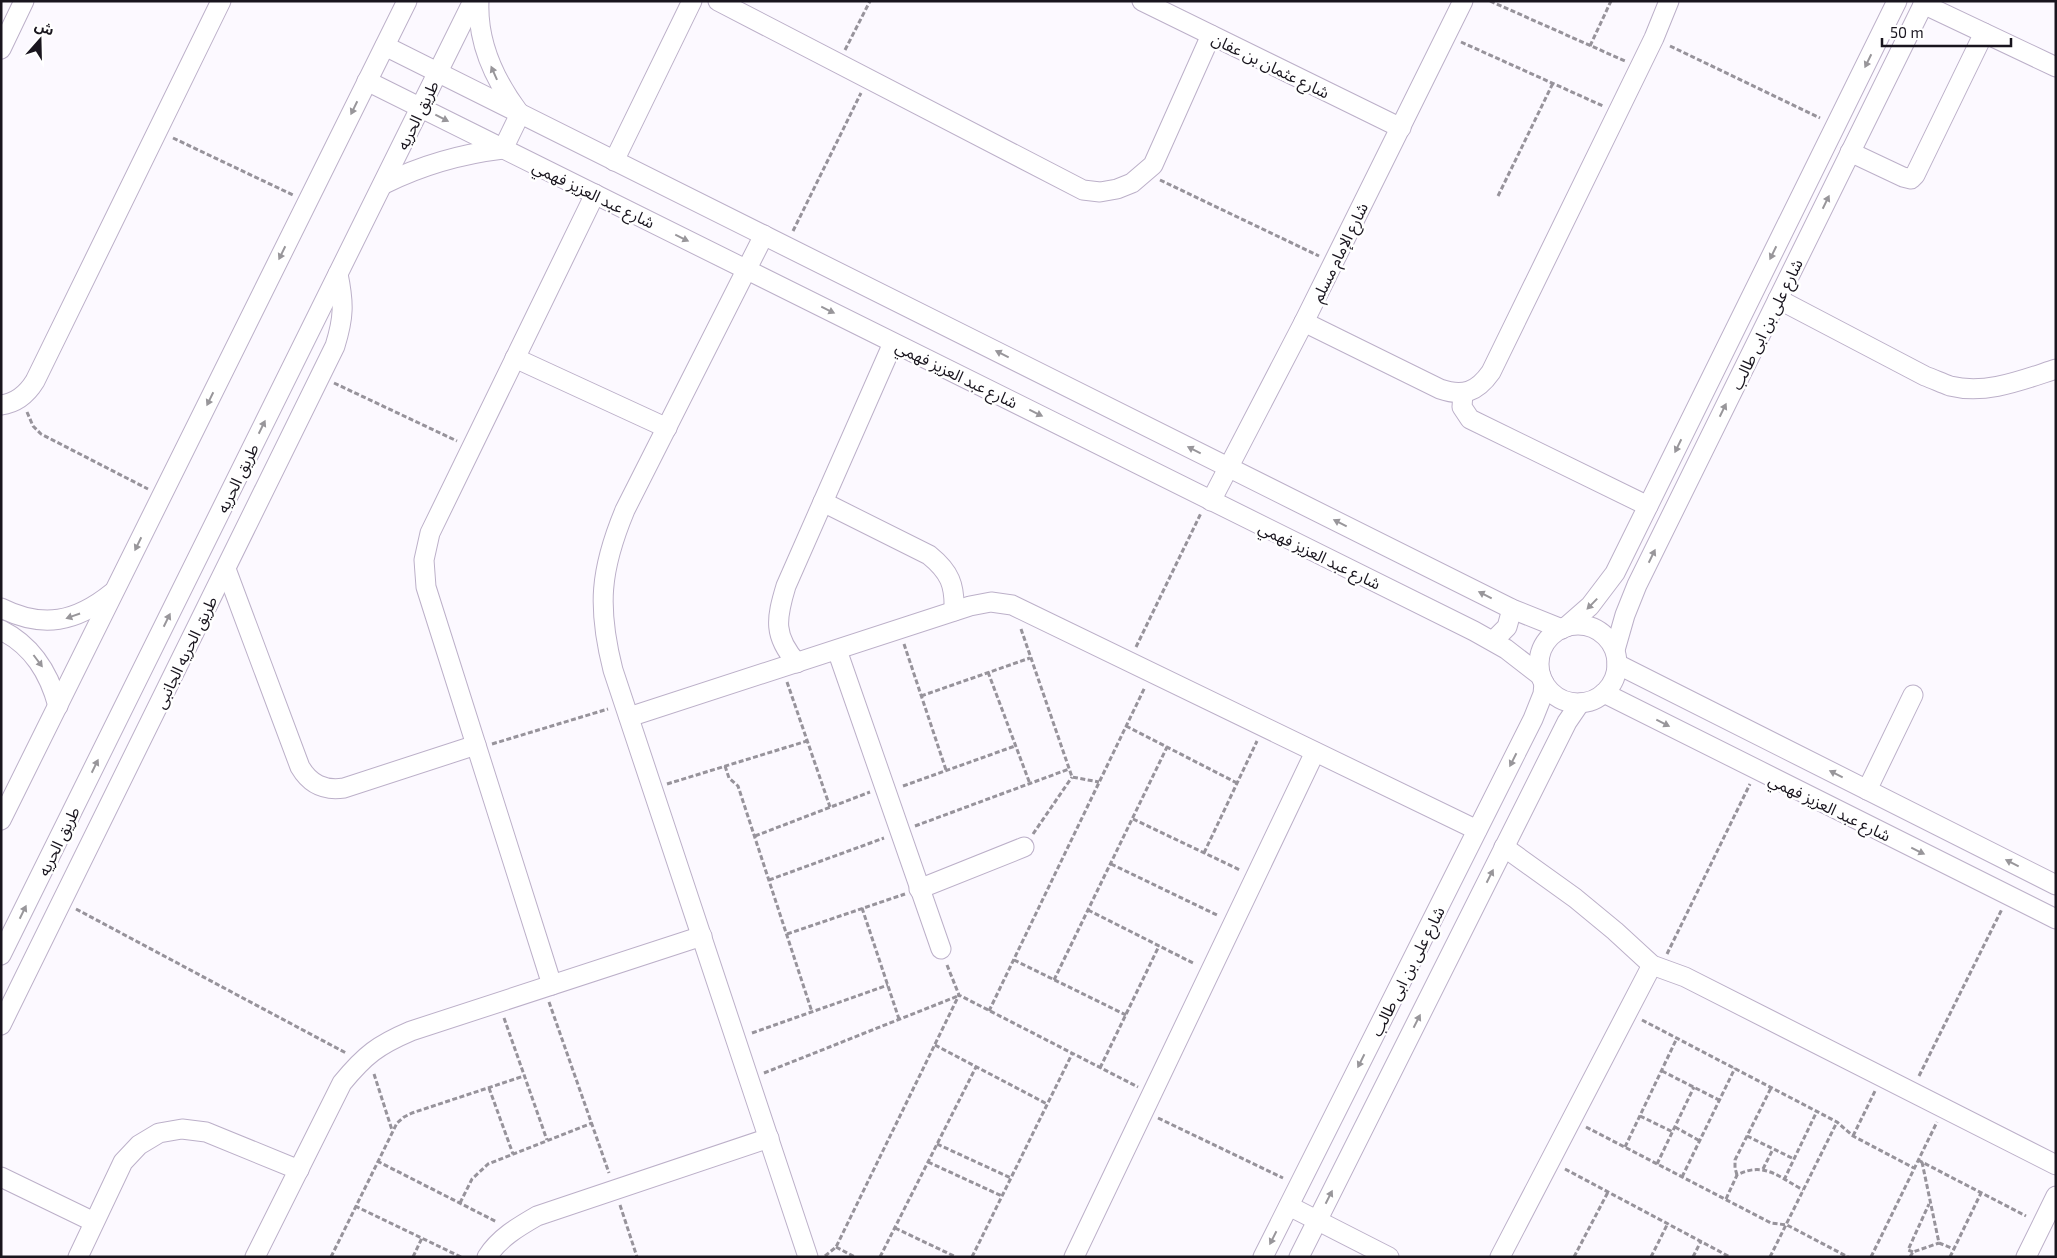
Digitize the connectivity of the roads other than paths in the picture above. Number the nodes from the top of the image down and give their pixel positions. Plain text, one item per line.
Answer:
1 (24, 1) edge
2 (220, 1) edge
3 (407, 1) edge
4 (473, 1) edge
5 (479, 1) edge
6 (692, 1) edge
7 (718, 1) edge
8 (1142, 1) edge
9 (1463, 1) edge
10 (1669, 1) edge
11 (1897, 1) edge
12 (1924, 3) edge
13 (1984, 33) junction
14 (1211, 35) junction
15 (385, 46) junction
16 (1, 48) edge
17 (2056, 67) edge
18 (438, 72) junction
19 (368, 81) junction
20 (421, 108) junction
21 (520, 114) junction
22 (1400, 128) junction
23 (503, 149) junction
24 (1850, 152) junction
25 (614, 161) junction
26 (384, 184) junction
27 (595, 194) junction
28 (1789, 220) junction
29 (1812, 231) junction
30 (764, 235) junction
31 (746, 270) junction
32 (338, 274) junction
33 (1778, 299) junction
34 (1304, 322) junction
35 (893, 343) junction
36 (515, 358) junction
37 (2056, 369) edge
38 (1463, 393) junction
39 (1, 405) edge
40 (667, 428) junction
41 (1229, 467) junction
42 (1210, 500) junction
43 (823, 502) junction
44 (1648, 506) junction
45 (226, 569) junction
46 (1615, 574) junction
47 (1637, 586) junction
48 (114, 591) junction
49 (1, 608) edge
50 (1512, 609) junction
51 (954, 612) junction
52 (1564, 628) junction
53 (1, 630) edge
54 (1493, 641) junction
55 (837, 650) junction
56 (1616, 657) junction
57 (789, 665) junction
58 (1543, 679) junction
59 (1653, 682) junction
60 (1604, 694) junction
61 (1913, 695) dead end
62 (1580, 703) junction
63 (58, 706) junction
64 (1638, 710) junction
65 (627, 711) junction
66 (1526, 733) junction
67 (1555, 746) junction
68 (477, 747) junction
69 (1315, 752) junction
70 (1867, 790) junction
71 (1, 820) edge
72 (1477, 830) junction
73 (1024, 847) road end
74 (1504, 847) junction
75 (2056, 884) edge
76 (919, 889) junction
77 (2056, 919) edge
78 (702, 936) junction
79 (941, 949) road end
80 (1, 955) edge
81 (1657, 966) junction
82 (548, 986) junction
83 (1, 1025) edge
84 (770, 1138) junction
85 (2056, 1165) edge
86 (299, 1170) junction
87 (1, 1177) edge
88 (2056, 1196) edge
89 (1289, 1206) junction
90 (1317, 1221) junction
91 (94, 1222) junction
92 (78, 1257) edge
93 (255, 1257) edge
94 (488, 1257) edge
95 (808, 1257) edge
96 (1074, 1257) edge
97 (1263, 1257) edge
98 (1299, 1257) edge
99 (1389, 1257) edge
100 (1500, 1257) edge
101 (2026, 1257) edge

1 - 16 street
2 - 39 street
3 - 15 street
4 - 18 street, طريق الحريه
21 -> 5 street
6 - 25 street
7 - 14 street
8 - 14 street, شارع عثمان بن عفان
9 - 22 street, شارع الإمام مسلم
10 - 38 street
11 -> 28 street, شارع على بن ابى طالب
12 - 13 street
12 - 24 street, شارع على بن ابى طالب
13 - 17 street
13 - 24 street
14 - 22 street, شارع عثمان بن عفان
15 - 18 street
15 - 19 street
18 - 20 street, طريق الحريه
18 - 21 street
19 - 20 street, شارع عبد العزيز فهمي
19 -> 48 street
20 -> 23 street, شارع عبد العزيز فهمي
20 - 26 street, طريق الحريه
21 - 23 street
21 - 25 street
22 - 34 street, شارع الإمام مسلم
23 - 26 street
23 - 27 street, شارع عبد العزيز فهمي
29 -> 24 street, شارع على بن ابى طالب
25 - 30 street
26 - 32 street, طريق الحريه
27 -> 31 street, شارع عبد العزيز فهمي
27 - 36 street
28 - 29 street
28 -> 44 street, شارع على بن ابى طالب
29 - 33 street, شارع على بن ابى طالب
30 - 31 street
41 -> 30 street
31 -> 35 street, شارع عبد العزيز فهمي
31 - 40 street
32 - 45 street, طريق الحريه الجانبى
80 -> 32 street, طريق الحريه
33 - 37 street
47 -> 33 street, شارع على بن ابى طالب
34 - 38 street
34 - 41 street, شارع الإمام مسلم
35 -> 42 street, شارع عبد العزيز فهمي
35 - 43 street
36 - 40 street
36 - 68 street
38 - 44 street
40 - 65 street
41 - 42 street, شارع الإمام مسلم
50 -> 41 street
42 - 54 street, شارع عبد العزيز فهمي
43 - 51 street
43 - 57 street
44 - 46 street, شارع على بن ابى طالب
45 - 68 street
45 - 83 street, طريق الحريه الجانبى
46 - 47 street
46 -> 52 street, شارع على بن ابى طالب
47 - 56 street, شارع على بن ابى طالب
48 -> 49 street
48 - 63 street
50 - 52 street
50 - 54 street
51 - 55 street
51 - 69 street
52 - 56 street
52 - 58 street
53 -> 63 street
54 - 58 street, شارع عبد العزيز فهمي
55 - 57 street
55 - 76 street
56 - 59 street, شارع عبد العزيز فهمي
56 - 60 street
57 - 65 street
58 - 62 street
58 - 66 street, شارع على بن ابى طالب
59 - 64 street
70 -> 59 street, شارع عبد العزيز فهمي
60 - 62 street
60 - 64 street, شارع عبد العزيز فهمي
61 - 70 street
62 - 67 street, شارع على بن ابى طالب
63 - 71 street
64 -> 77 street, شارع عبد العزيز فهمي
65 - 78 street
66 - 67 street
66 -> 72 street, شارع على بن ابى طالب
67 - 74 street, شارع على بن ابى طالب
68 - 82 street
69 - 72 street
69 - 96 street
75 -> 70 street, شارع عبد العزيز فهمي
72 -> 89 street, شارع على بن ابى طالب
73 - 76 street
74 - 81 street
90 -> 74 street, شارع على بن ابى طالب
76 - 79 street
78 - 82 street
78 - 84 street
81 - 85 street
81 - 100 street
82 - 86 street
84 - 94 street
84 - 95 street
86 - 91 street
86 - 93 street
87 - 91 street
88 - 101 street
89 - 90 street
89 -> 97 street, شارع على بن ابى طالب
90 - 98 street, شارع على بن ابى طالب
90 - 99 street
91 - 92 street

